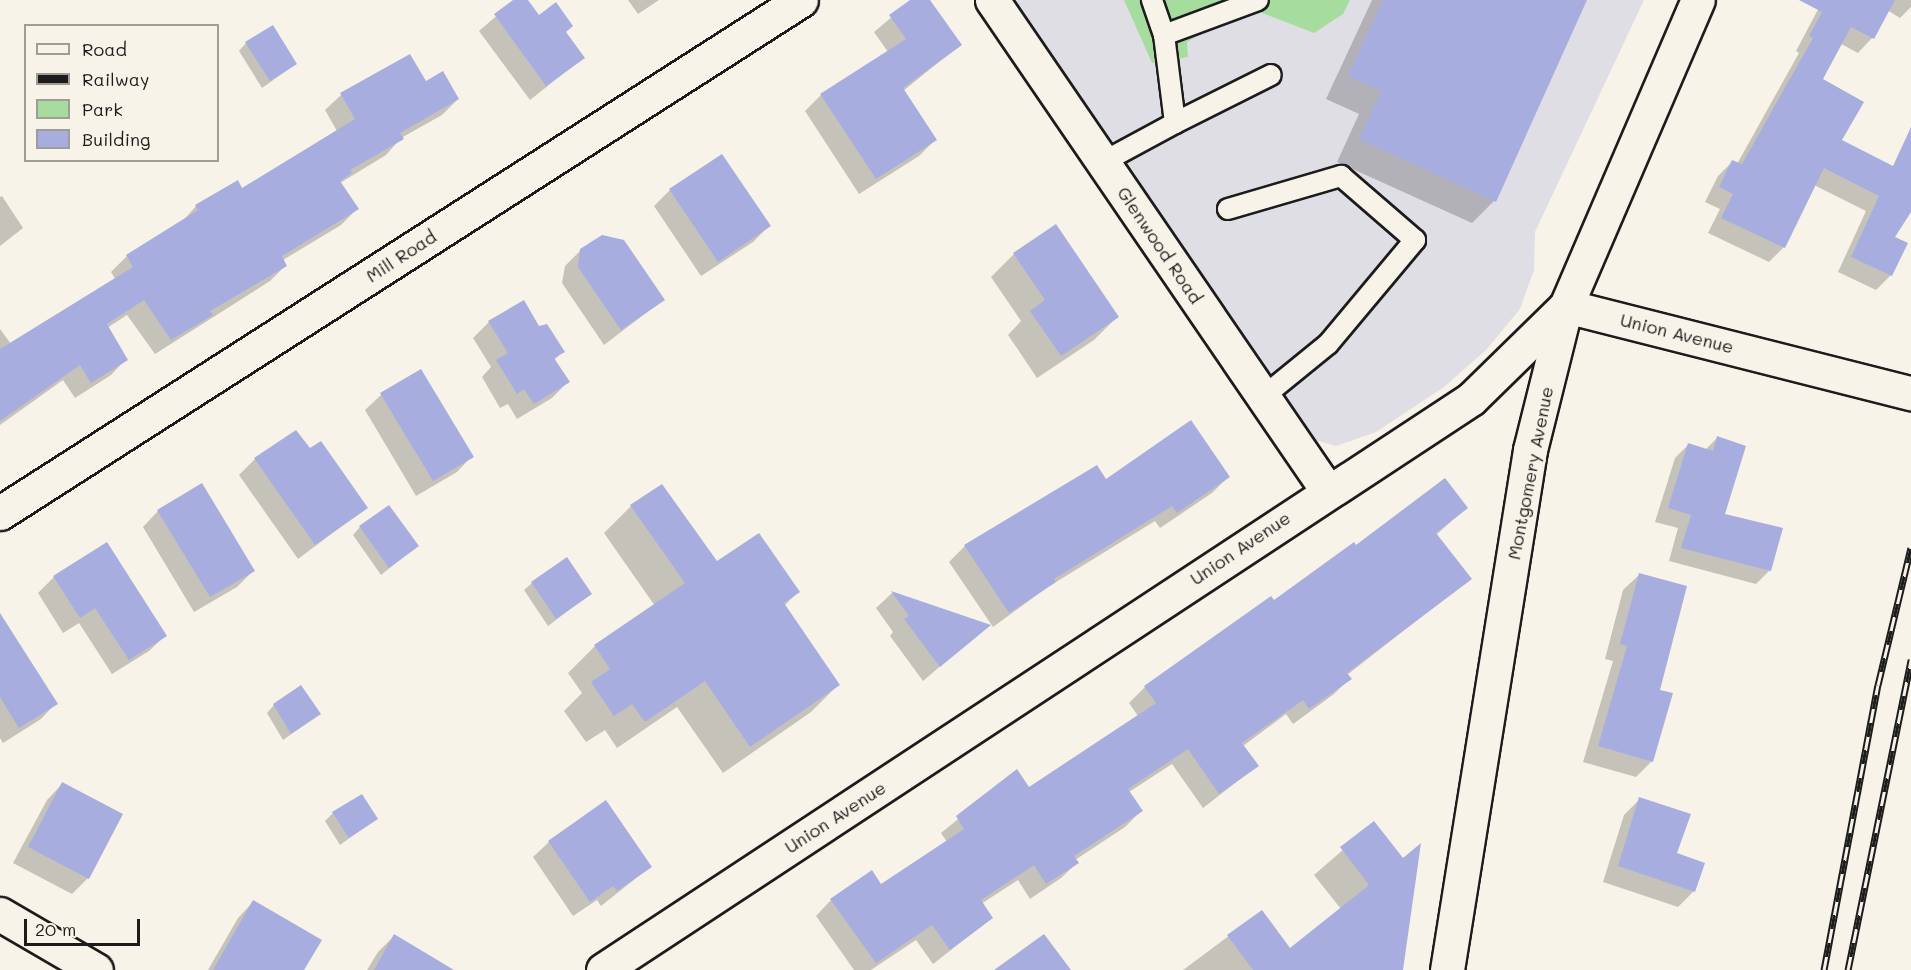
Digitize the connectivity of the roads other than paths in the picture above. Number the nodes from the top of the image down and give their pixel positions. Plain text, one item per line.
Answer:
1 (801, 0) edge
2 (992, 0) edge
3 (1152, 0) edge
4 (1258, 0) edge
5 (1698, 0) edge
6 (1164, 35) junction
7 (1271, 75) dead end
8 (1174, 123) junction
9 (1103, 162) junction
10 (1228, 209) dead end
11 (1566, 306) junction
12 (1911, 393) edge
13 (1263, 397) junction
14 (1327, 490) junction
15 (0, 513) edge
16 (0, 914) edge
17 (96, 970) edge
18 (603, 970) edge
19 (1447, 970) edge

1 - 15 street, Mill Road
2 - 9 street, Glenwood Road
3 - 6 lane
4 - 6 lane
5 - 11 street, Montgomery Avenue
6 - 8 lane
7 - 8 lane
8 - 9 lane
9 - 13 street, Glenwood Road
10 - 13 lane
11 - 12 street, Union Avenue
11 - 14 street, Union Avenue
11 - 19 street, Montgomery Avenue
13 - 14 street, Glenwood Road
14 - 18 street, Union Avenue
16 - 17 street

